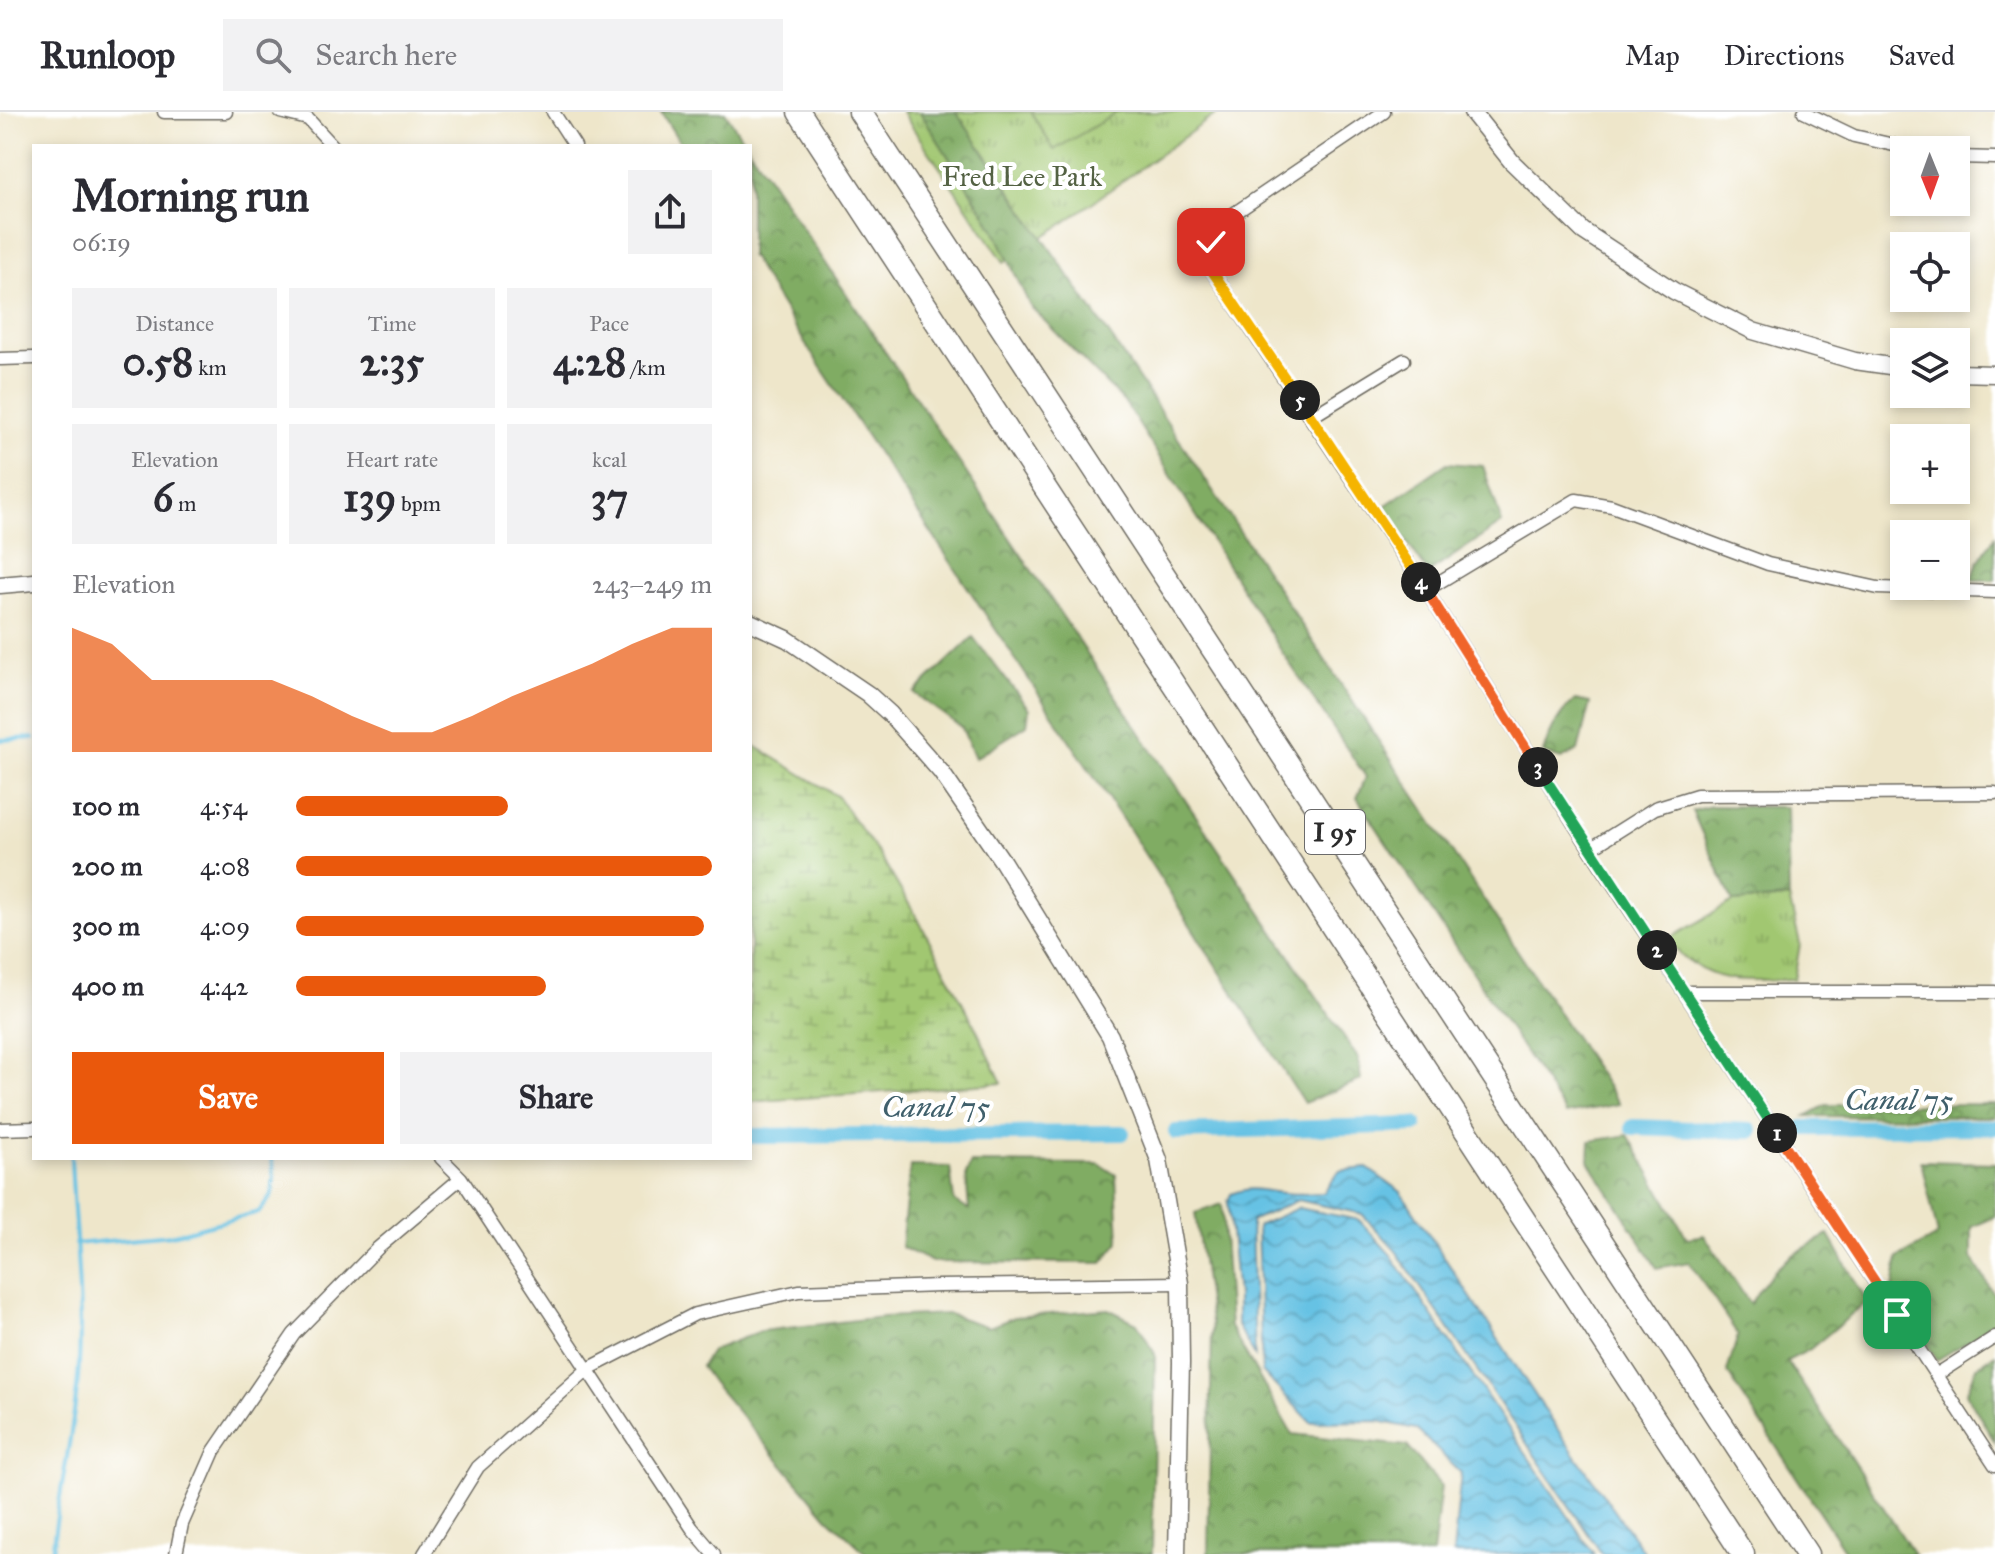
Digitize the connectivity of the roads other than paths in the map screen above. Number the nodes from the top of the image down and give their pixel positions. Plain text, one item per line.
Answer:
1 (164, 112) edge
2 (226, 112) edge
3 (280, 112) edge
4 (553, 112) edge
5 (799, 112) edge
6 (860, 112) edge
7 (1384, 112) edge
8 (1472, 112) edge
9 (1804, 112) edge
10 (331, 144) edge
11 (574, 144) edge
12 (1890, 144) edge
13 (1970, 157) edge
14 (1995, 158) edge
15 (32, 358) edge
16 (0, 359) edge
17 (1404, 360) dead end
18 (1890, 366) edge
19 (1970, 373) edge
20 (1995, 374) edge
21 (1311, 417) junction
22 (32, 582) edge
23 (0, 585) edge
24 (1426, 590) junction
25 (1995, 592) edge
26 (752, 623) edge
27 (1995, 793) edge
28 (1590, 849) junction
29 (1684, 992) junction
30 (1995, 992) edge
31 (32, 1128) edge
32 (0, 1129) edge
33 (443, 1160) edge
34 (461, 1178) junction
35 (1180, 1283) junction
36 (1995, 1337) edge
37 (588, 1369) junction
38 (1936, 1375) junction
39 (1995, 1465) edge
40 (708, 1552) edge
41 (176, 1554) edge
42 (424, 1554) edge
43 (1177, 1554) edge
44 (1743, 1554) edge
45 (1807, 1554) edge

1 - 2 street
3 - 10 street
4 - 11 street
5 - 44 highway, I 95
6 - 45 highway, I 95
7 - 21 street
8 - 18 street
9 - 12 street
13 - 14 street
15 - 16 street
17 - 21 street
19 - 20 street
21 - 24 street
22 - 23 street
24 - 25 street
24 - 28 street
26 - 35 street
27 - 28 street
28 - 29 street
29 - 30 street
29 - 38 street
31 - 32 street
33 - 34 street
34 - 37 street
34 - 41 street
35 - 37 street
35 - 43 street
36 - 38 street
37 - 40 street
37 - 42 street
38 - 39 street

